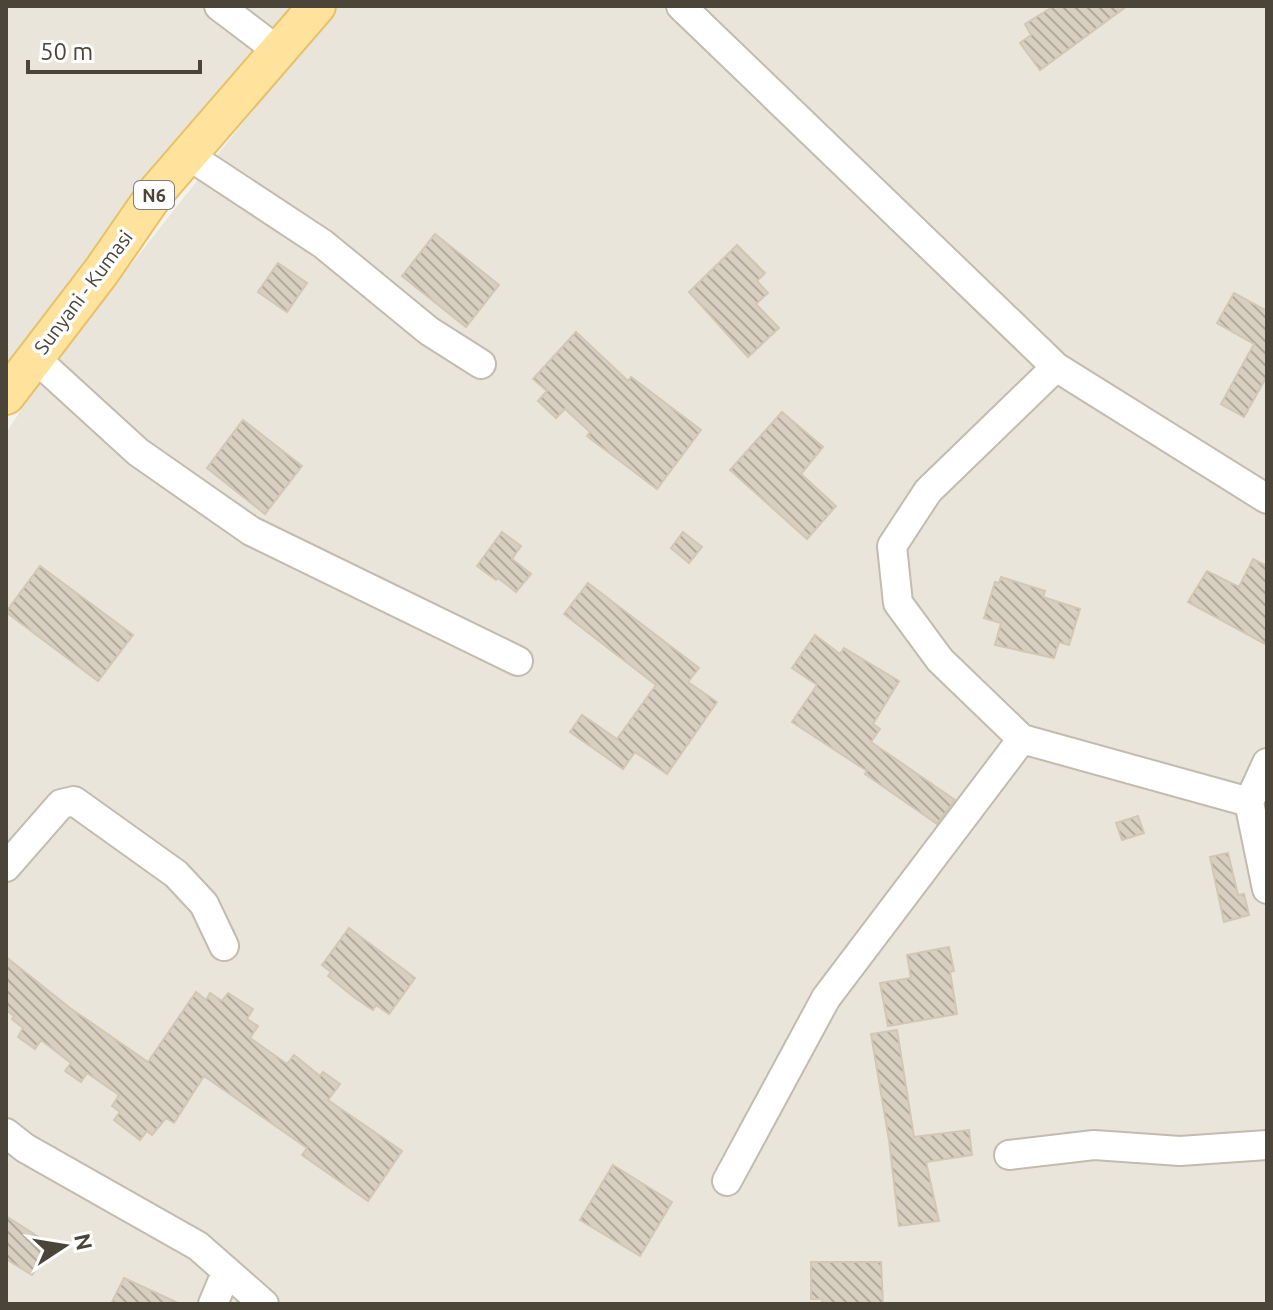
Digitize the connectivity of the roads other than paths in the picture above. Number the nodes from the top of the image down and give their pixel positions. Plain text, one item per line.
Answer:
1 (219, 6) edge
2 (317, 6) edge
3 (681, 6) edge
4 (278, 51) junction
5 (188, 155) junction
6 (34, 357) junction
7 (481, 364) dead end
8 (1056, 367) junction
9 (6, 396) edge
10 (1267, 499) edge
11 (518, 661) dead end
12 (1022, 739) junction
13 (1267, 763) edge
14 (1249, 802) junction
15 (6, 867) edge
16 (1267, 889) edge
17 (224, 946) dead end
18 (12, 1144) edge
19 (1267, 1145) edge
20 (1009, 1155) dead end
21 (727, 1181) dead end
22 (226, 1273) junction
23 (213, 1304) edge
24 (264, 1304) edge

1 - 4 street
2 - 4 main road, Sunyani - Kumasi / N6
3 - 8 street
4 - 5 main road, Sunyani - Kumasi / N6
5 - 6 main road, Sunyani - Kumasi / N6
5 - 7 street
6 - 9 main road, Sunyani - Kumasi / N6
6 - 11 street
8 - 10 street
8 - 12 street
12 - 14 street
12 - 21 street
13 - 14 street
14 - 16 street
15 - 17 street
18 - 22 street
19 - 20 street
22 - 23 street
22 - 24 street

